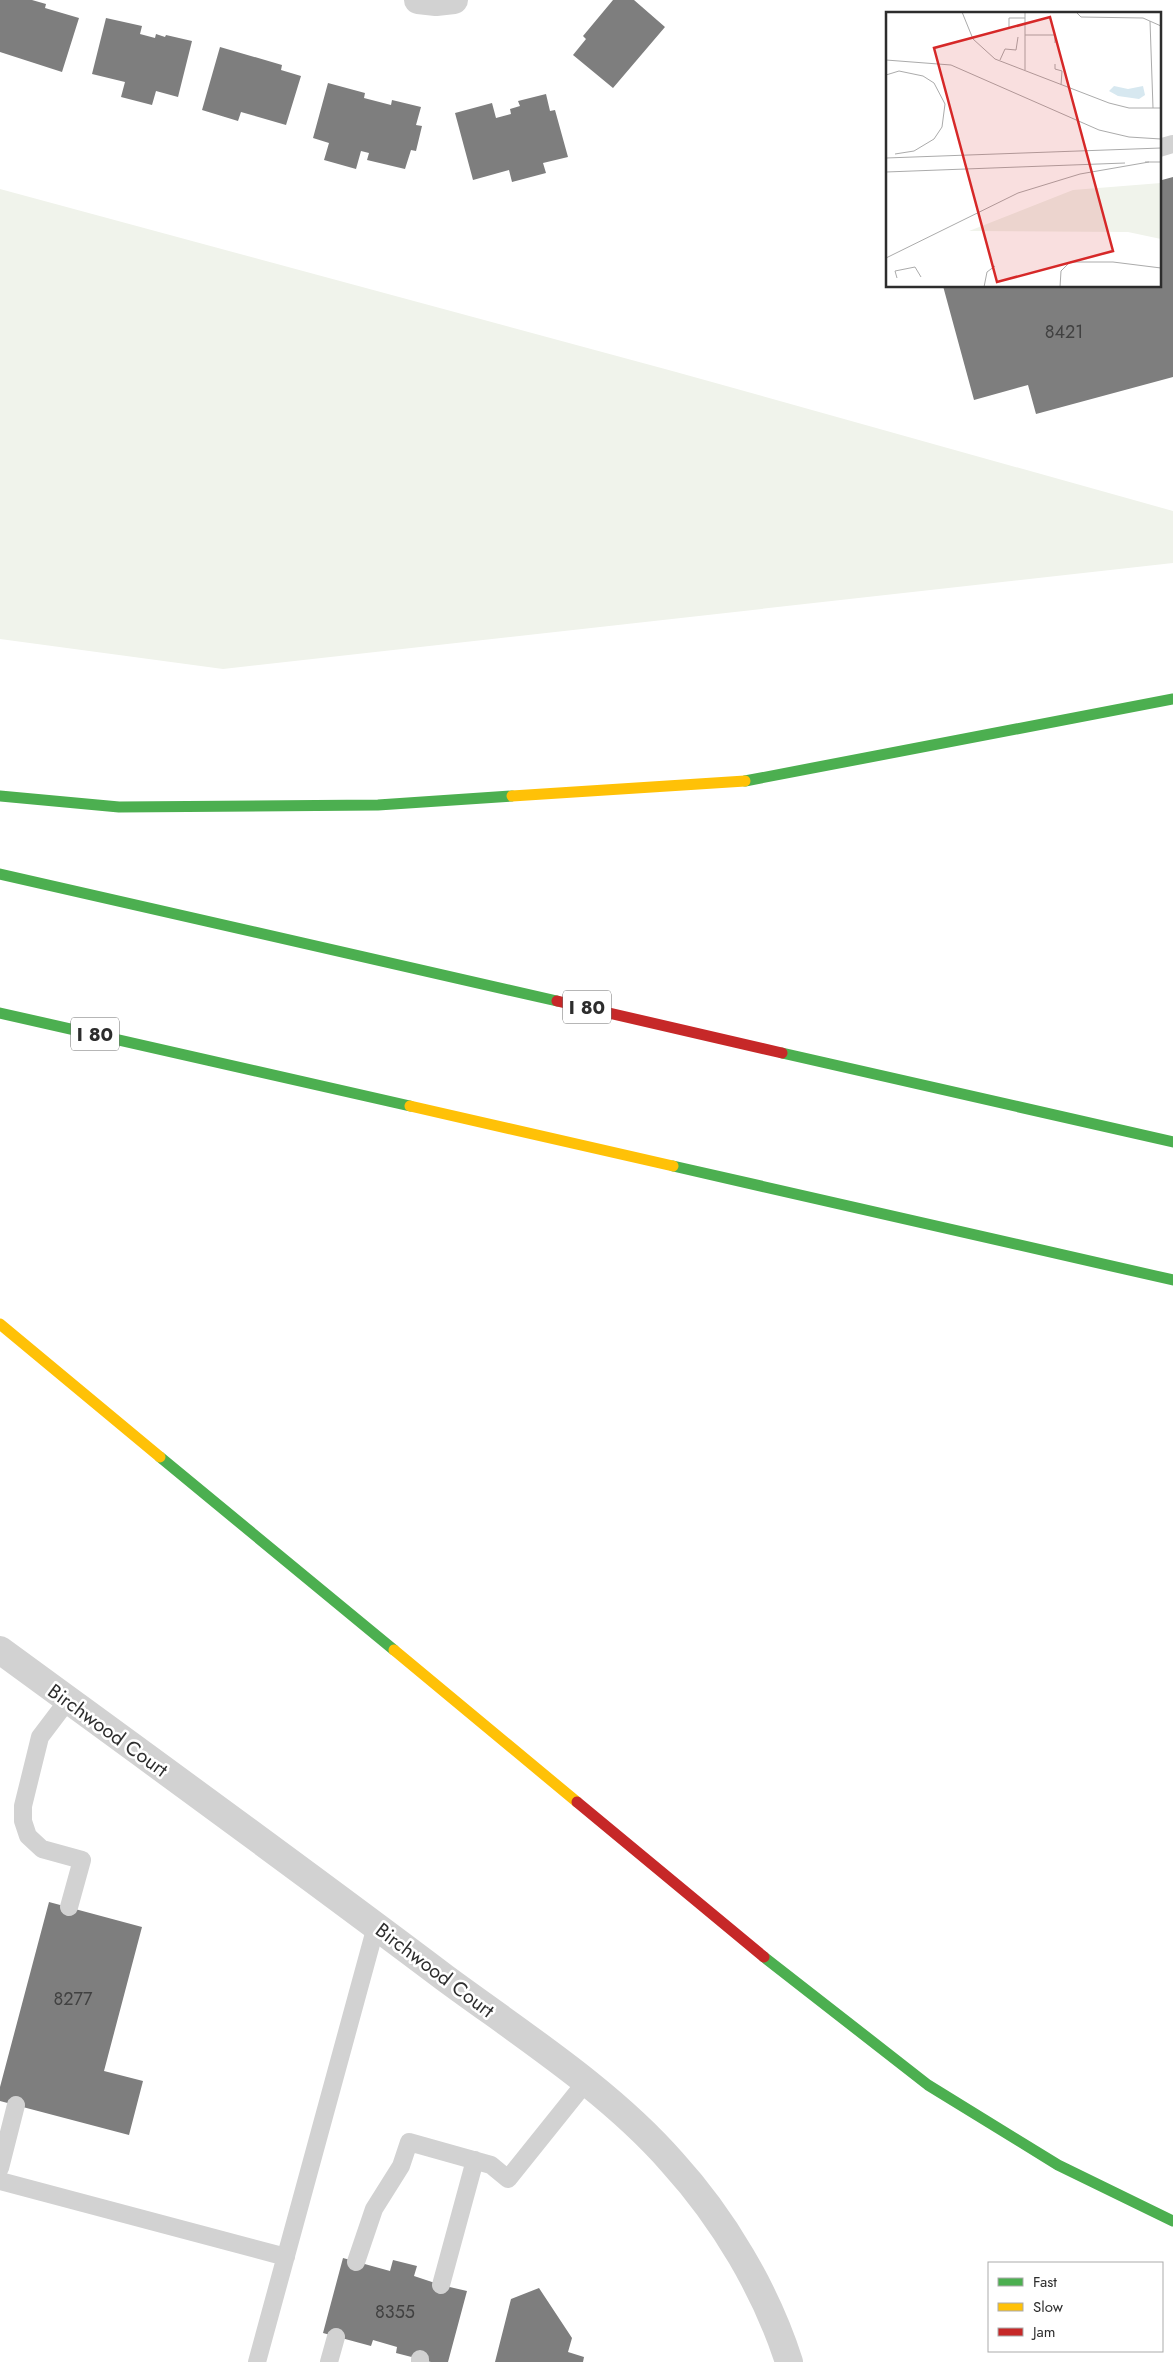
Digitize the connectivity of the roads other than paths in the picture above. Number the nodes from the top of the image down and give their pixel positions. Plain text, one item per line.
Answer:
1 (418, 0) edge
2 (454, 0) edge
3 (1173, 144) edge
4 (1160, 148) edge
5 (1173, 699) edge
6 (0, 796) edge
7 (0, 874) edge
8 (0, 1013) edge
9 (1173, 1142) edge
10 (1173, 1280) edge
11 (0, 1324) edge
12 (0, 1650) edge
13 (68, 1700) junction
14 (69, 1907) dead end
15 (376, 1926) junction
16 (585, 2083) junction
17 (16, 2105) dead end
18 (475, 2160) junction
19 (0, 2168) edge
20 (0, 2181) edge
21 (1173, 2221) edge
22 (286, 2257) junction
23 (356, 2262) dead end
24 (441, 2285) dead end
25 (336, 2337) dead end
26 (257, 2362) edge
27 (329, 2362) edge
28 (789, 2362) edge

1 - 2 street
3 - 4 lane
5 - 6 highway
7 - 9 highway, I 80
8 - 10 highway, I 80
11 - 21 highway
12 - 13 street, Birchwood Court
13 - 14 lane
13 - 15 street, Birchwood Court
15 - 16 street, Birchwood Court
15 - 22 lane
16 - 18 lane
16 - 28 street, Birchwood Court
17 - 19 lane
18 - 23 lane
18 - 24 lane
20 - 22 lane
22 - 26 lane
25 - 27 lane

